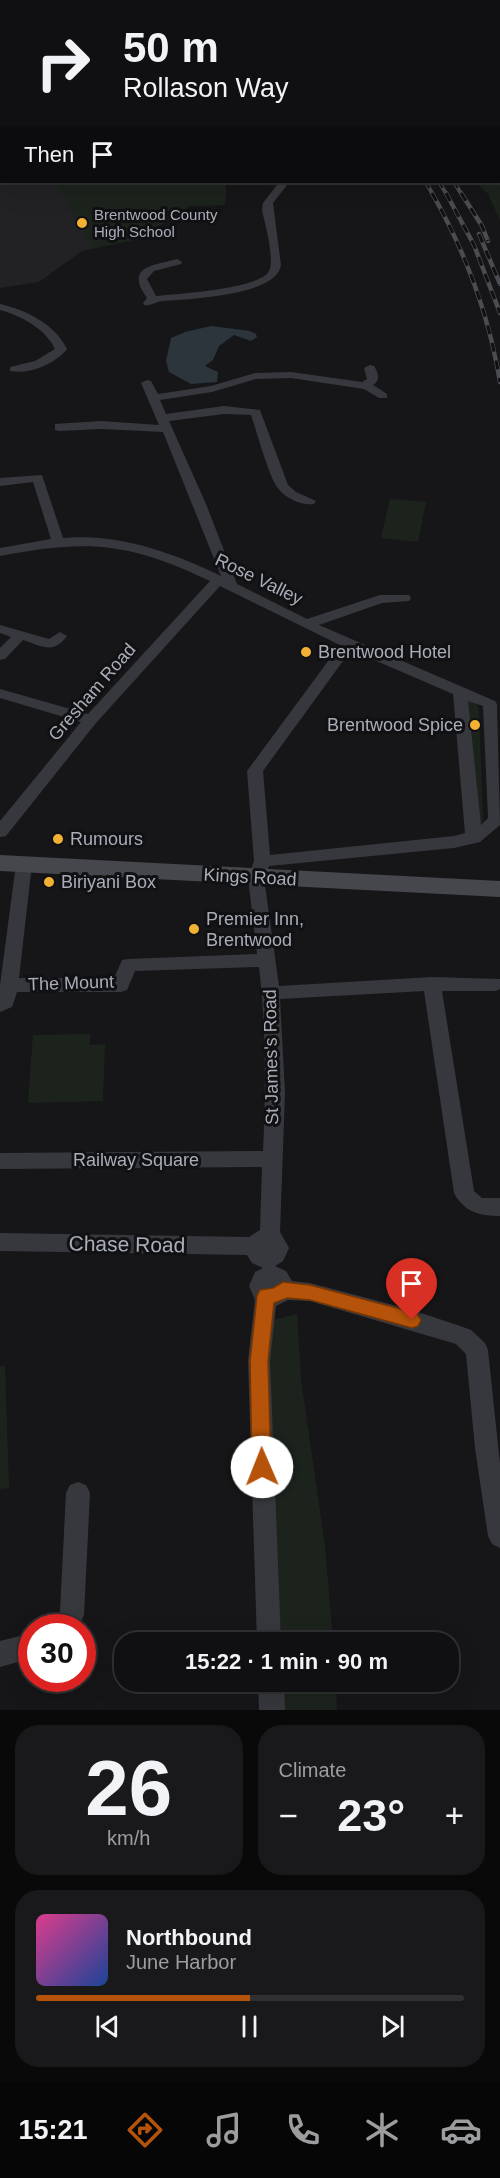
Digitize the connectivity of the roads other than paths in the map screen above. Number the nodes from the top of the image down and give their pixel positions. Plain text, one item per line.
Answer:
1 (281, 183) edge
2 (177, 262) dead end
3 (0, 307) edge
4 (370, 368) dead end
5 (14, 369) dead end
6 (147, 382) dead end
7 (367, 386) junction
8 (382, 396) dead end
9 (153, 398) junction
10 (164, 424) junction
11 (59, 427) dead end
12 (0, 482) edge
13 (310, 501) dead end
14 (58, 541) junction
15 (0, 552) edge
16 (217, 581) junction
17 (232, 587) junction
18 (404, 598) dead end
19 (307, 624) junction
20 (0, 629) edge
21 (20, 635) junction
22 (60, 636) dead end
23 (348, 644) junction
24 (0, 656) edge
25 (460, 692) junction
26 (0, 693) edge
27 (92, 720) junction
28 (0, 832) edge
29 (474, 838) junction
30 (0, 863) edge
31 (24, 864) junction
32 (259, 869) junction
33 (500, 889) edge
34 (265, 960) junction
35 (432, 984) junction
36 (496, 984) dead end
37 (9, 986) junction
38 (271, 993) junction
39 (0, 1005) edge
40 (272, 1159) junction
41 (0, 1161) edge
42 (500, 1207) edge
43 (0, 1242) edge
44 (269, 1267) junction
45 (78, 1492) dead end
46 (500, 1536) edge
47 (72, 1614) edge
48 (269, 1632) edge
49 (18, 1649) edge
50 (0, 1654) edge
51 (271, 1692) edge
52 (272, 1710) edge

1 - 2 street
3 - 5 street
4 - 7 street
6 - 9 street
7 - 8 street
7 - 9 street
9 - 10 street
10 - 11 street
10 - 13 street
10 - 17 street
12 - 14 street
14 - 15 street, Rose Valley
14 - 16 street, Rose Valley
16 - 17 street, Rose Valley
16 - 27 street, Gresham Road
17 - 19 street, Rose Valley
18 - 19 street
19 - 23 street, Rose Valley
20 - 21 street
21 - 22 street
21 - 24 street
23 - 25 street, Rose Valley
23 - 32 street, St James's Road
25 - 29 street
25 - 29 street, Rose Valley
26 - 27 street
27 - 28 street, Gresham Road
29 - 32 street
30 - 31 main road, Kings Road
31 - 32 main road, Kings Road
31 - 37 street
32 - 33 main road, Kings Road
32 - 34 street, St James's Road
34 - 37 street, The Mount
34 - 38 street, St James's Road
35 - 36 street
35 - 38 street
35 - 42 street
37 - 39 street
38 - 40 street, St James's Road
40 - 41 street, Railway Square
40 - 44 street, St James's Road
43 - 44 street, Chase Road
44 - 46 street, Chase Road
44 - 48 street, St James's Road
45 - 47 street
49 - 50 street
51 - 52 street

